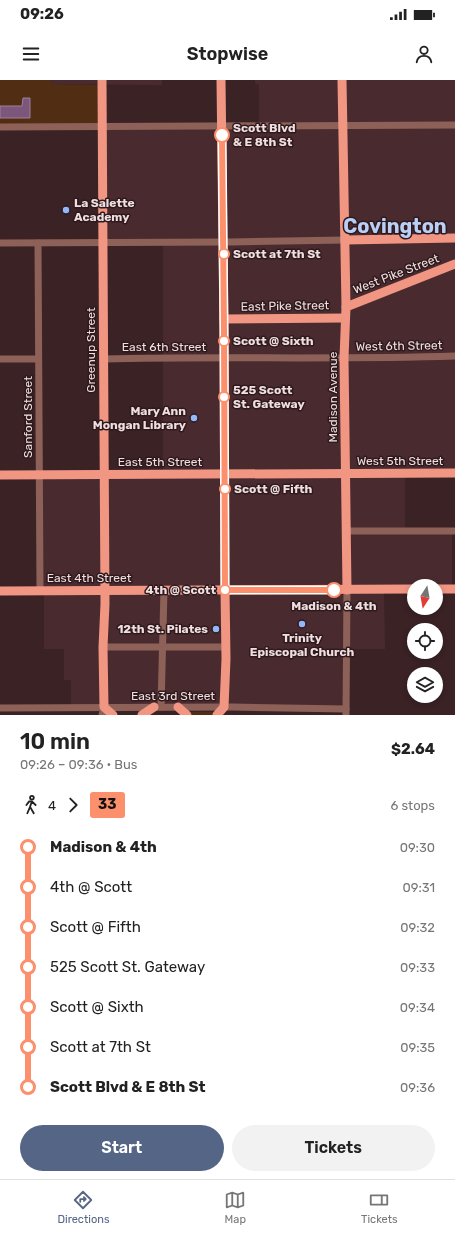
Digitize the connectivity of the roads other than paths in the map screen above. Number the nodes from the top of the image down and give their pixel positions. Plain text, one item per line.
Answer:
1 (102, 80) edge
2 (221, 80) edge
3 (342, 80) edge
4 (343, 125) junction
5 (455, 125) edge
6 (102, 126) junction
7 (222, 126) junction
8 (0, 127) edge
9 (455, 238) edge
10 (345, 240) junction
11 (224, 242) junction
12 (0, 243) edge
13 (38, 243) junction
14 (102, 243) junction
15 (455, 264) edge
16 (346, 307) junction
17 (345, 318) junction
18 (224, 320) junction
19 (455, 356) edge
20 (224, 358) junction
21 (344, 358) junction
22 (0, 359) edge
23 (38, 359) junction
24 (104, 359) junction
25 (455, 473) edge
26 (104, 474) junction
27 (224, 474) junction
28 (345, 474) junction
29 (0, 475) edge
30 (39, 475) junction
31 (455, 531) edge
32 (346, 532) junction
33 (407, 589) edge
34 (443, 589) edge
35 (455, 589) edge
36 (40, 590) junction
37 (104, 590) junction
38 (164, 590) junction
39 (225, 590) junction
40 (347, 590) junction
41 (0, 591) edge
42 (226, 647) junction
43 (103, 648) junction
44 (163, 648) junction
45 (157, 707) junction
46 (178, 707) junction
47 (0, 708) edge
48 (103, 711) edge
49 (225, 711) edge
50 (346, 712) edge
51 (113, 715) edge
52 (142, 715) edge
53 (187, 715) edge
54 (217, 715) edge

1 - 6 main road, Greenup Street
2 - 7 main road
3 - 4 main road, Madison Avenue
4 - 5 street
4 - 7 street
4 - 10 main road, Madison Avenue
6 - 7 street
6 - 8 street
6 - 14 main road, Greenup Street
7 - 11 main road
9 - 10 main road
10 - 11 street
10 - 16 main road, Madison Avenue
11 - 14 street
11 - 18 main road
12 - 13 street
13 - 14 street
13 - 23 street, Sanford Street
14 - 24 main road, Greenup Street
15 - 16 main road, West Pike Street
16 - 17 main road, Madison Avenue
17 - 18 main road, East Pike Street
17 - 21 main road, Madison Avenue
18 - 20 main road
19 - 21 street, West 6th Street
20 - 21 street, East 6th Street
20 - 24 street, East 6th Street
20 - 27 main road
21 - 28 main road, Madison Avenue
22 - 23 street
23 - 30 street, Sanford Street
24 - 26 main road, Greenup Street
25 - 28 main road, West 5th Street
26 - 27 main road, East 5th Street
26 - 30 main road, East 5th Street
26 - 37 main road, Greenup Street
27 - 28 main road, East 5th Street
27 - 39 main road
28 - 32 main road, Madison Avenue
29 - 30 main road, East 5th Street
30 - 36 street, Sanford Street
31 - 32 street
32 - 40 main road, Madison Avenue
33 - 40 main road, East 4th Street
34 - 35 main road
36 - 37 main road, East 4th Street
36 - 41 main road, East 4th Street
37 - 38 main road, East 4th Street
37 - 43 main road, Greenup Street
38 - 39 main road, East 4th Street
38 - 44 street
39 - 40 main road, East 4th Street
39 - 42 main road
40 - 50 street, Madison Avenue
42 - 44 street
42 - 49 main road
43 - 44 street
43 - 48 main road, Greenup Street
44 - 45 street
45 - 46 street, East 3rd Street
45 - 48 street, East 3rd Street
45 - 52 main road
46 - 49 street, East 3rd Street
46 - 53 main road
47 - 48 street, East 3rd Street
48 - 51 main road
49 - 50 street, East 3rd Street
49 - 54 main road

